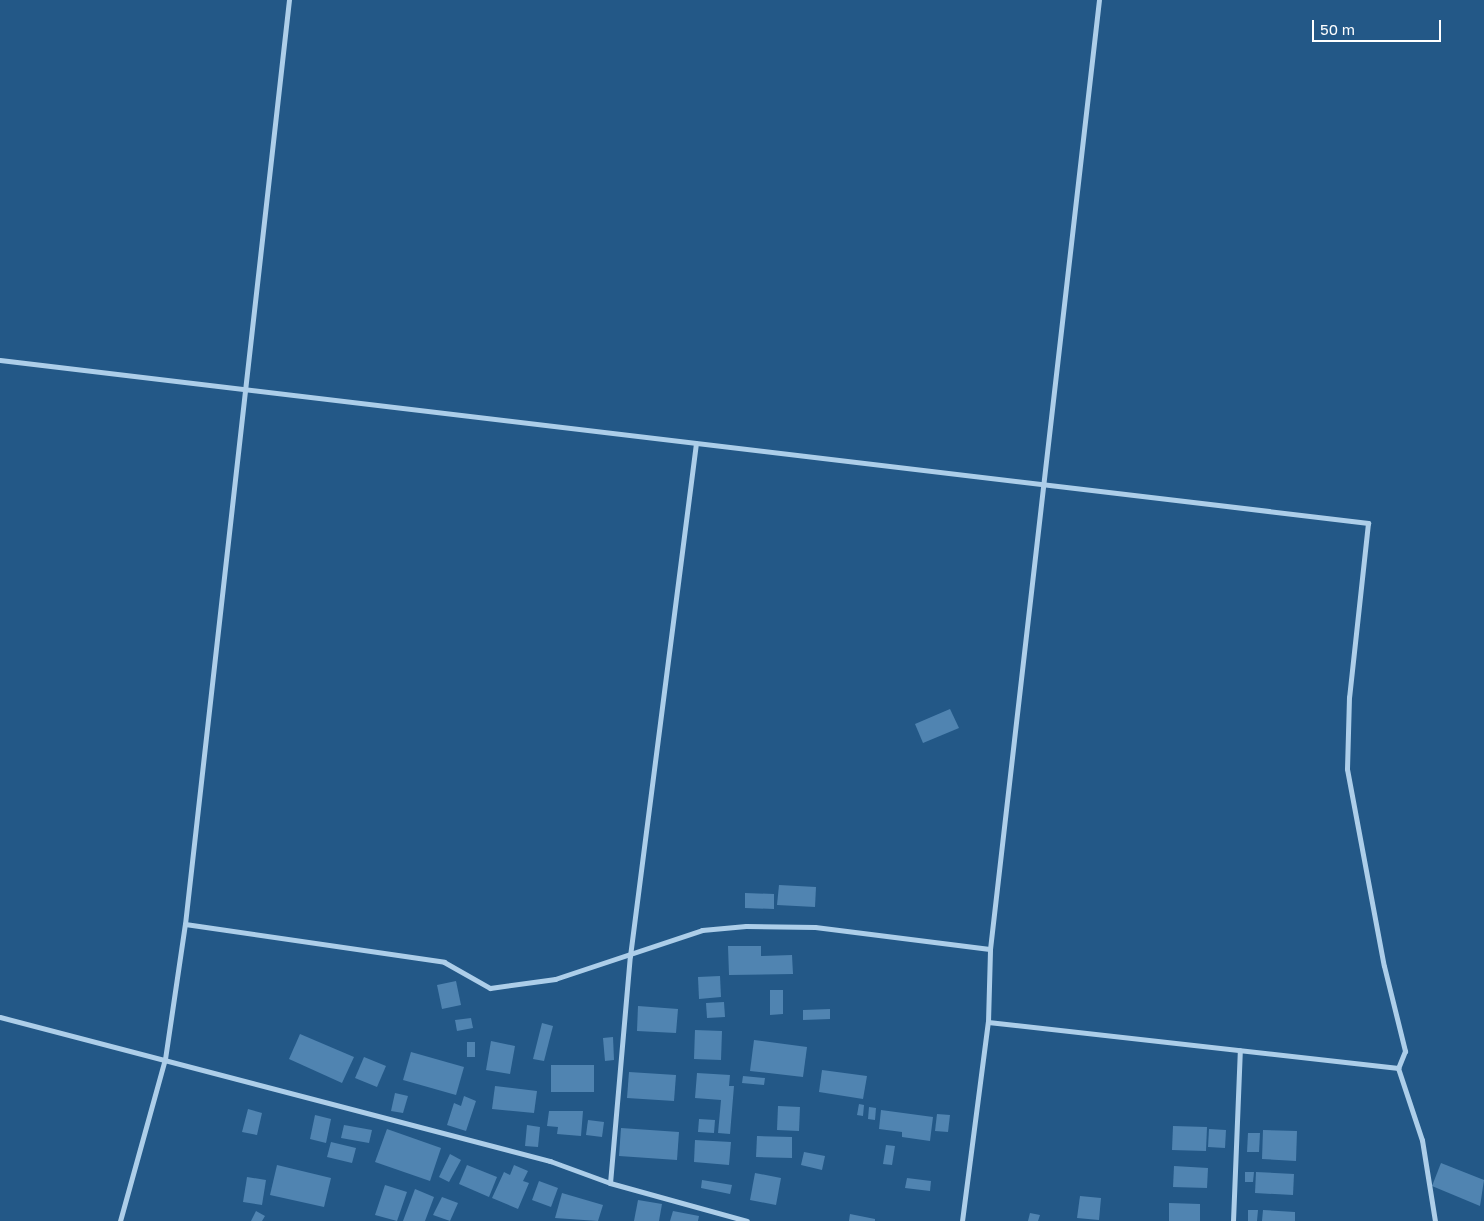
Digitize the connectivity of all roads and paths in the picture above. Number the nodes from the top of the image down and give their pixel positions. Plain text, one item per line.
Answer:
1 (289, 0) edge
2 (1099, 0) edge
3 (0, 360) edge
4 (246, 390) junction
5 (696, 442) junction
6 (1046, 483) junction
7 (185, 924) junction
8 (990, 949) junction
9 (630, 956) junction
10 (0, 1017) edge
11 (988, 1022) junction
12 (1240, 1050) junction
13 (165, 1059) junction
14 (1398, 1068) junction
15 (610, 1183) junction
16 (120, 1221) edge
17 (747, 1221) edge
18 (962, 1221) edge
19 (1233, 1221) edge
20 (1435, 1221) edge

1 - 4 street
2 - 6 street
3 - 4 street
4 - 5 street
4 - 7 street
5 - 6 street
5 - 9 street
6 - 8 street
6 - 14 street
7 - 9 street
7 - 13 street
8 - 9 street
8 - 11 street
9 - 15 street
10 - 13 street
11 - 12 street
11 - 18 street
12 - 14 street
12 - 19 street
13 - 15 street
13 - 16 street
14 - 20 street
15 - 17 street

